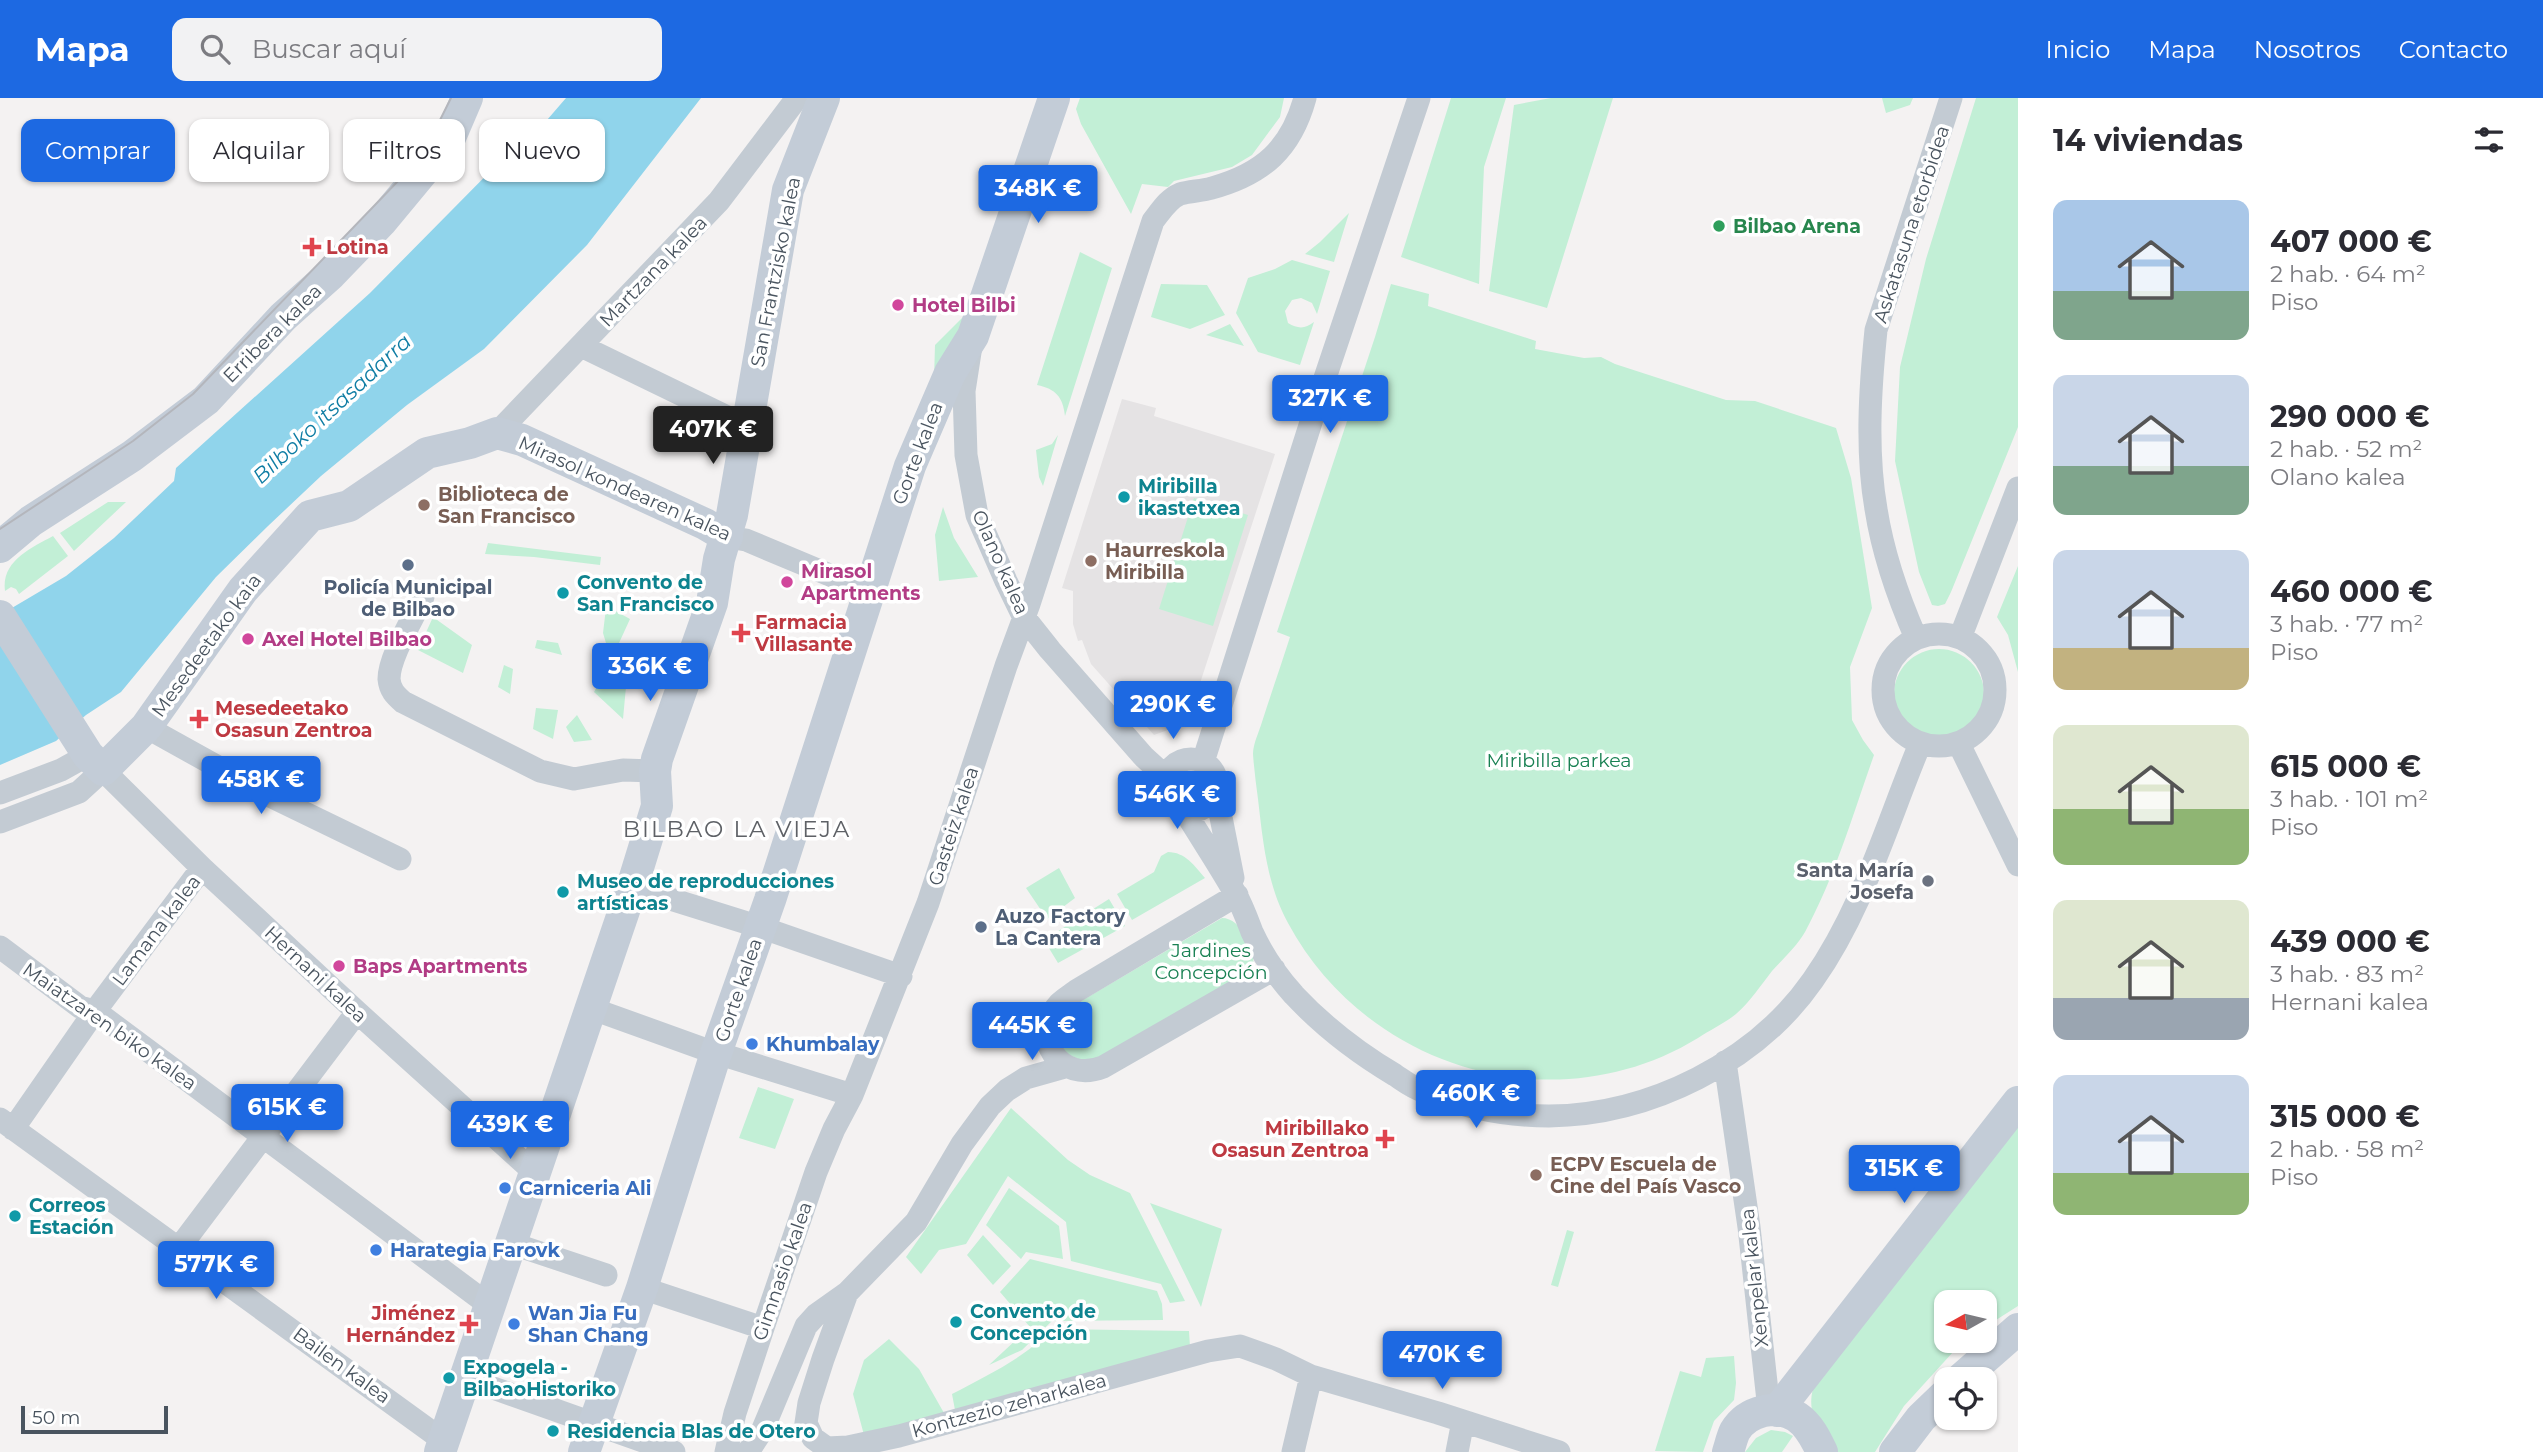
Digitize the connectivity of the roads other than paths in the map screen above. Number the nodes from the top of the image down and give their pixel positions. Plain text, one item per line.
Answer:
1 (467, 98) edge
2 (797, 98) edge
3 (824, 98) edge
4 (1054, 98) edge
5 (1305, 98) edge
6 (1419, 98) edge
7 (1951, 98) edge
8 (973, 336) junction
9 (581, 346) junction
10 (746, 426) junction
11 (498, 433) junction
12 (2018, 488) edge
13 (31, 521) junction
14 (0, 525) edge
15 (727, 537) junction
16 (0, 547) edge
17 (1044, 554) junction
18 (997, 561) junction
19 (868, 591) junction
20 (423, 597) dead end
21 (0, 616) edge
22 (1023, 616) junction
23 (1916, 638) junction
24 (1960, 638) junction
25 (146, 727) junction
26 (1920, 744) junction
27 (1959, 744) junction
28 (90, 755) junction
29 (1203, 762) junction
30 (655, 771) junction
31 (1167, 777) junction
32 (1216, 792) junction
33 (0, 793) edge
34 (1184, 810) junction
35 (0, 822) edge
36 (400, 859) dead end
37 (2018, 865) edge
38 (202, 868) junction
39 (632, 887) junction
40 (1237, 895) junction
41 (760, 928) junction
42 (0, 947) edge
43 (1274, 969) junction
44 (901, 976) junction
45 (590, 1008) junction
46 (95, 1011) junction
47 (357, 1013) junction
48 (716, 1053) junction
49 (1725, 1062) junction
50 (1065, 1067) junction
51 (852, 1095) junction
52 (2018, 1102) edge
53 (7, 1124) edge
54 (264, 1138) junction
55 (534, 1172) junction
56 (510, 1243) junction
57 (179, 1248) junction
58 (606, 1275) dead end
59 (642, 1288) junction
60 (847, 1293) junction
61 (489, 1305) junction
62 (763, 1328) junction
63 (2018, 1329) edge
64 (1975, 1367) edge
65 (1311, 1376) junction
66 (465, 1378) junction
67 (1934, 1406) edge
68 (1773, 1410) junction
69 (1463, 1421) junction
70 (589, 1438) edge
71 (1493, 1442) edge
72 (442, 1446) edge
73 (674, 1452) edge
74 (726, 1452) edge
75 (748, 1452) edge
76 (1293, 1452) edge
77 (1457, 1452) edge
78 (1559, 1452) edge
79 (1728, 1452) edge
80 (1822, 1452) edge
81 (1895, 1452) edge

1 - 13 street, Erribera kalea
2 - 9 street, Martzana kalea
3 - 10 street, San Frantzisko kalea
4 - 8 street, Olano kalea
5 - 17 street, Gasteiz kalea
6 - 29 street
7 - 23 street, Askatasuna etorbidea
8 - 18 street, Olano kalea
8 - 19 street, Gorte kalea
9 - 10 street
9 - 11 street, Martzana kalea
10 - 15 street, San Frantzisko kalea
11 - 15 street, Mirasol kondearen kalea
11 - 25 street, Mesedeetako kaia
12 - 24 street
13 - 14 street, Erribera kalea
13 - 16 street, Erribera kalea
15 - 19 street, Mirasol kondearen kalea
15 - 30 street, San Frantzisko kalea
17 - 18 street
17 - 22 street, Gasteiz kalea
18 - 22 street, Olano kalea
19 - 41 street, Gorte kalea
20 - 30 street
21 - 28 street
22 - 31 street, Olano kalea
22 - 44 street, Gasteiz kalea
23 - 24 street
23 - 26 street
24 - 27 street
25 - 28 street, Mesedeetako kaia
25 - 36 street
26 - 27 street
26 - 49 street
27 - 37 street
28 - 33 street
28 - 35 street
28 - 38 street, Hernani kalea
29 - 31 street
29 - 32 street
30 - 39 street, San Frantzisko kalea
31 - 34 street
32 - 34 street
32 - 40 street
34 - 40 street
38 - 46 street, Lamana kalea
38 - 47 street, Hernani kalea
39 - 41 street
39 - 45 street, San Frantzisko kalea
40 - 43 street
40 - 50 street
41 - 44 street
41 - 48 street, Gorte kalea
42 - 46 street, Maiatzaren biko kalea
43 - 49 street
43 - 50 street
44 - 51 street, Gasteiz kalea
45 - 48 street
45 - 55 street, San Frantzisko kalea
46 - 53 street, Lamana kalea
46 - 54 street, Maiatzaren biko kalea
47 - 54 street
47 - 55 street, Hernani kalea
48 - 51 street
48 - 59 street, Gorte kalea
49 - 68 street, Xenpelar kalea
50 - 60 street
51 - 62 street, Gimnasio kalea
52 - 68 street
53 - 57 street, Bailen kalea
54 - 57 street
54 - 61 street, Maiatzaren biko kalea
55 - 56 street, San Frantzisko kalea
56 - 58 street
56 - 61 street, San Frantzisko kalea
57 - 72 street, Bailen kalea
59 - 62 street
59 - 70 street, Gorte kalea
60 - 65 street, Kontzezio zeharkalea
60 - 75 street
61 - 66 street, San Frantzisko kalea
62 - 74 street, Gimnasio kalea
63 - 64 street
65 - 69 street
65 - 76 street
66 - 70 street
66 - 72 street, San Frantzisko kalea
67 - 81 street
68 - 79 street
68 - 80 street
69 - 71 street
69 - 77 street
70 - 73 street
71 - 78 street

